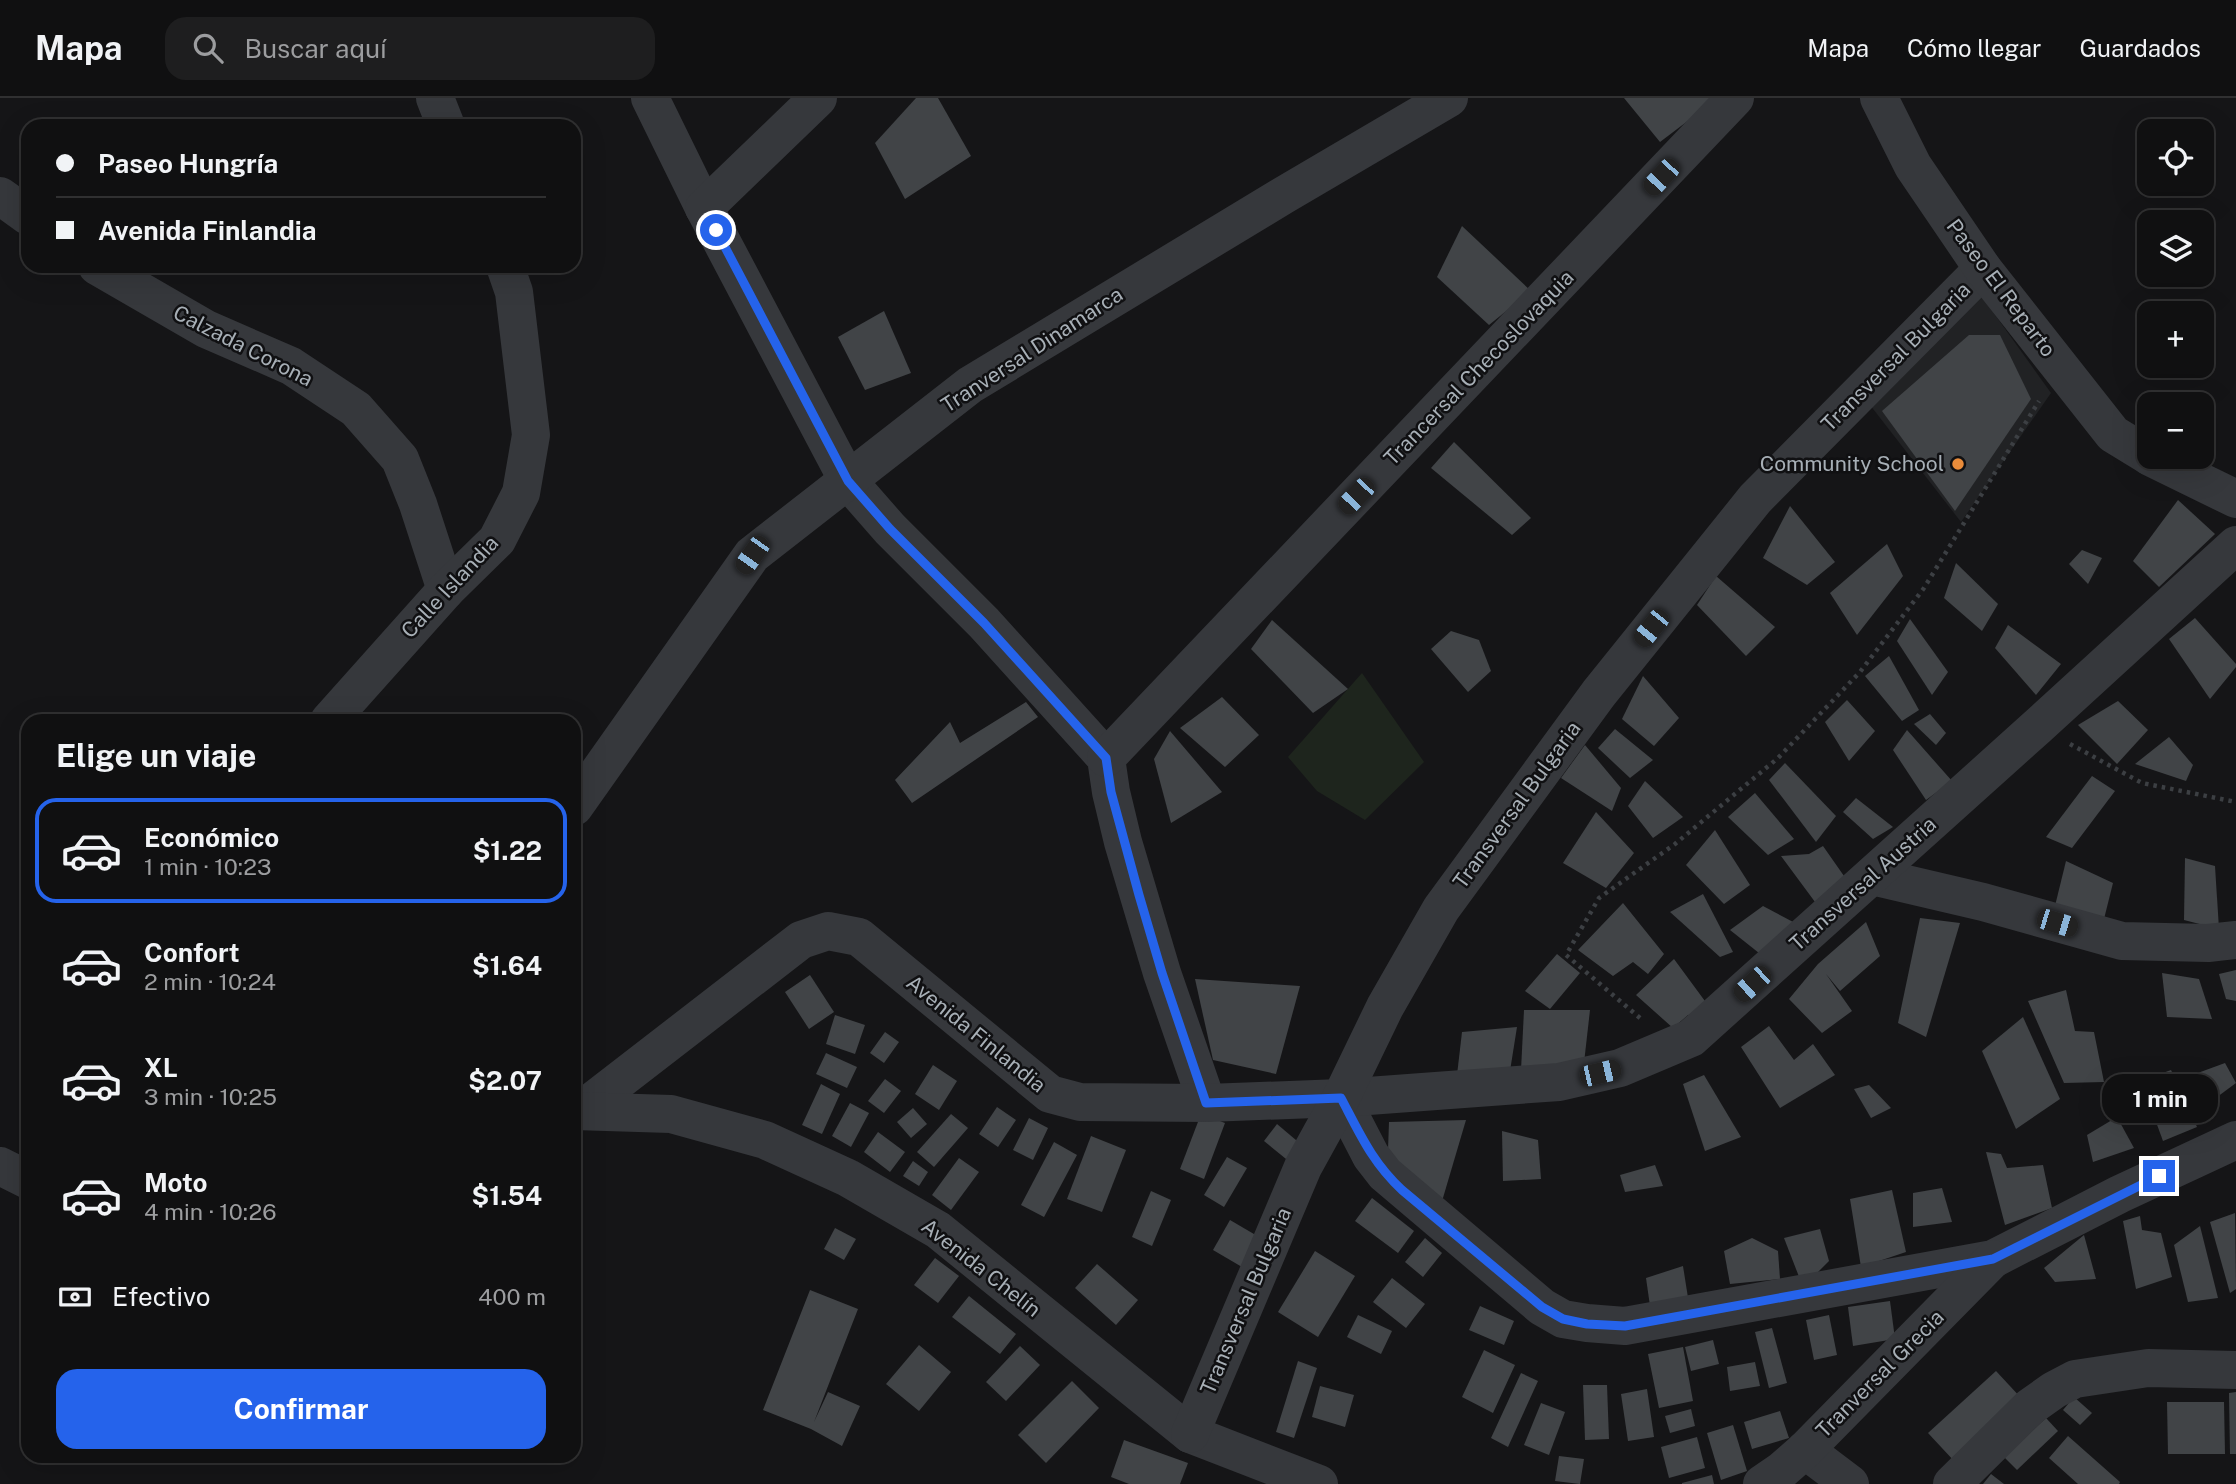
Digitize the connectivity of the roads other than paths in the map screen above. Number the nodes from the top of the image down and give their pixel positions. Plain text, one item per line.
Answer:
1 (435, 98) edge
2 (650, 98) edge
3 (818, 98) edge
4 (1449, 98) edge
5 (1735, 98) edge
6 (1879, 98) edge
7 (443, 119) edge
8 (0, 196) edge
9 (704, 208) junction
10 (21, 211) edge
11 (1983, 269) junction
12 (109, 273) edge
13 (507, 273) edge
14 (2137, 450) edge
15 (2175, 469) edge
16 (848, 481) junction
17 (2236, 499) edge
18 (2236, 545) edge
19 (446, 590) junction
20 (386, 656) junction
21 (335, 714) edge
22 (360, 714) edge
23 (1106, 758) junction
24 (581, 797) edge
25 (1872, 876) junction
26 (2236, 940) edge
27 (1341, 1098) junction
28 (1206, 1103) junction
29 (581, 1107) edge
30 (581, 1110) edge
31 (2236, 1140) edge
32 (0, 1166) edge
33 (21, 1176) edge
34 (1993, 1259) junction
35 (2236, 1370) edge
36 (1190, 1434) junction
37 (1805, 1450) junction
38 (1319, 1484) edge
39 (1762, 1484) edge
40 (1850, 1484) edge
41 (1952, 1484) edge

1 - 7 street
2 - 9 street
3 - 9 street
4 - 16 street, Tranversal Dinamarca
5 - 23 street, Trancersal Checoslovaquia
6 - 11 street, Paseo El Reparto
8 - 10 street
9 - 16 street
11 - 14 street, Paseo El Reparto
11 - 27 street, Transversal Bulgaria
12 - 19 street, Calzada Corona
13 - 19 street, Calle Islandia
15 - 17 street, Paseo El Reparto
16 - 23 street
16 - 24 street, Tranversal Dinamarca
18 - 25 street, Transversal Austria
19 - 20 street, Calle Islandia
20 - 21 street, Calle Islandia
20 - 22 street
23 - 28 street
25 - 26 street
25 - 27 street, Transversal Austria
27 - 28 street, Avenida Finlandia
27 - 34 street
27 - 36 street, Transversal Bulgaria
28 - 29 street, Avenida Finlandia
30 - 36 street, Avenida Chelín
31 - 34 street
32 - 33 street
34 - 37 street, Tranversal Grecia
35 - 41 street
36 - 38 street, Avenida Chelín
37 - 39 street, Tranversal Grecia
37 - 40 street

